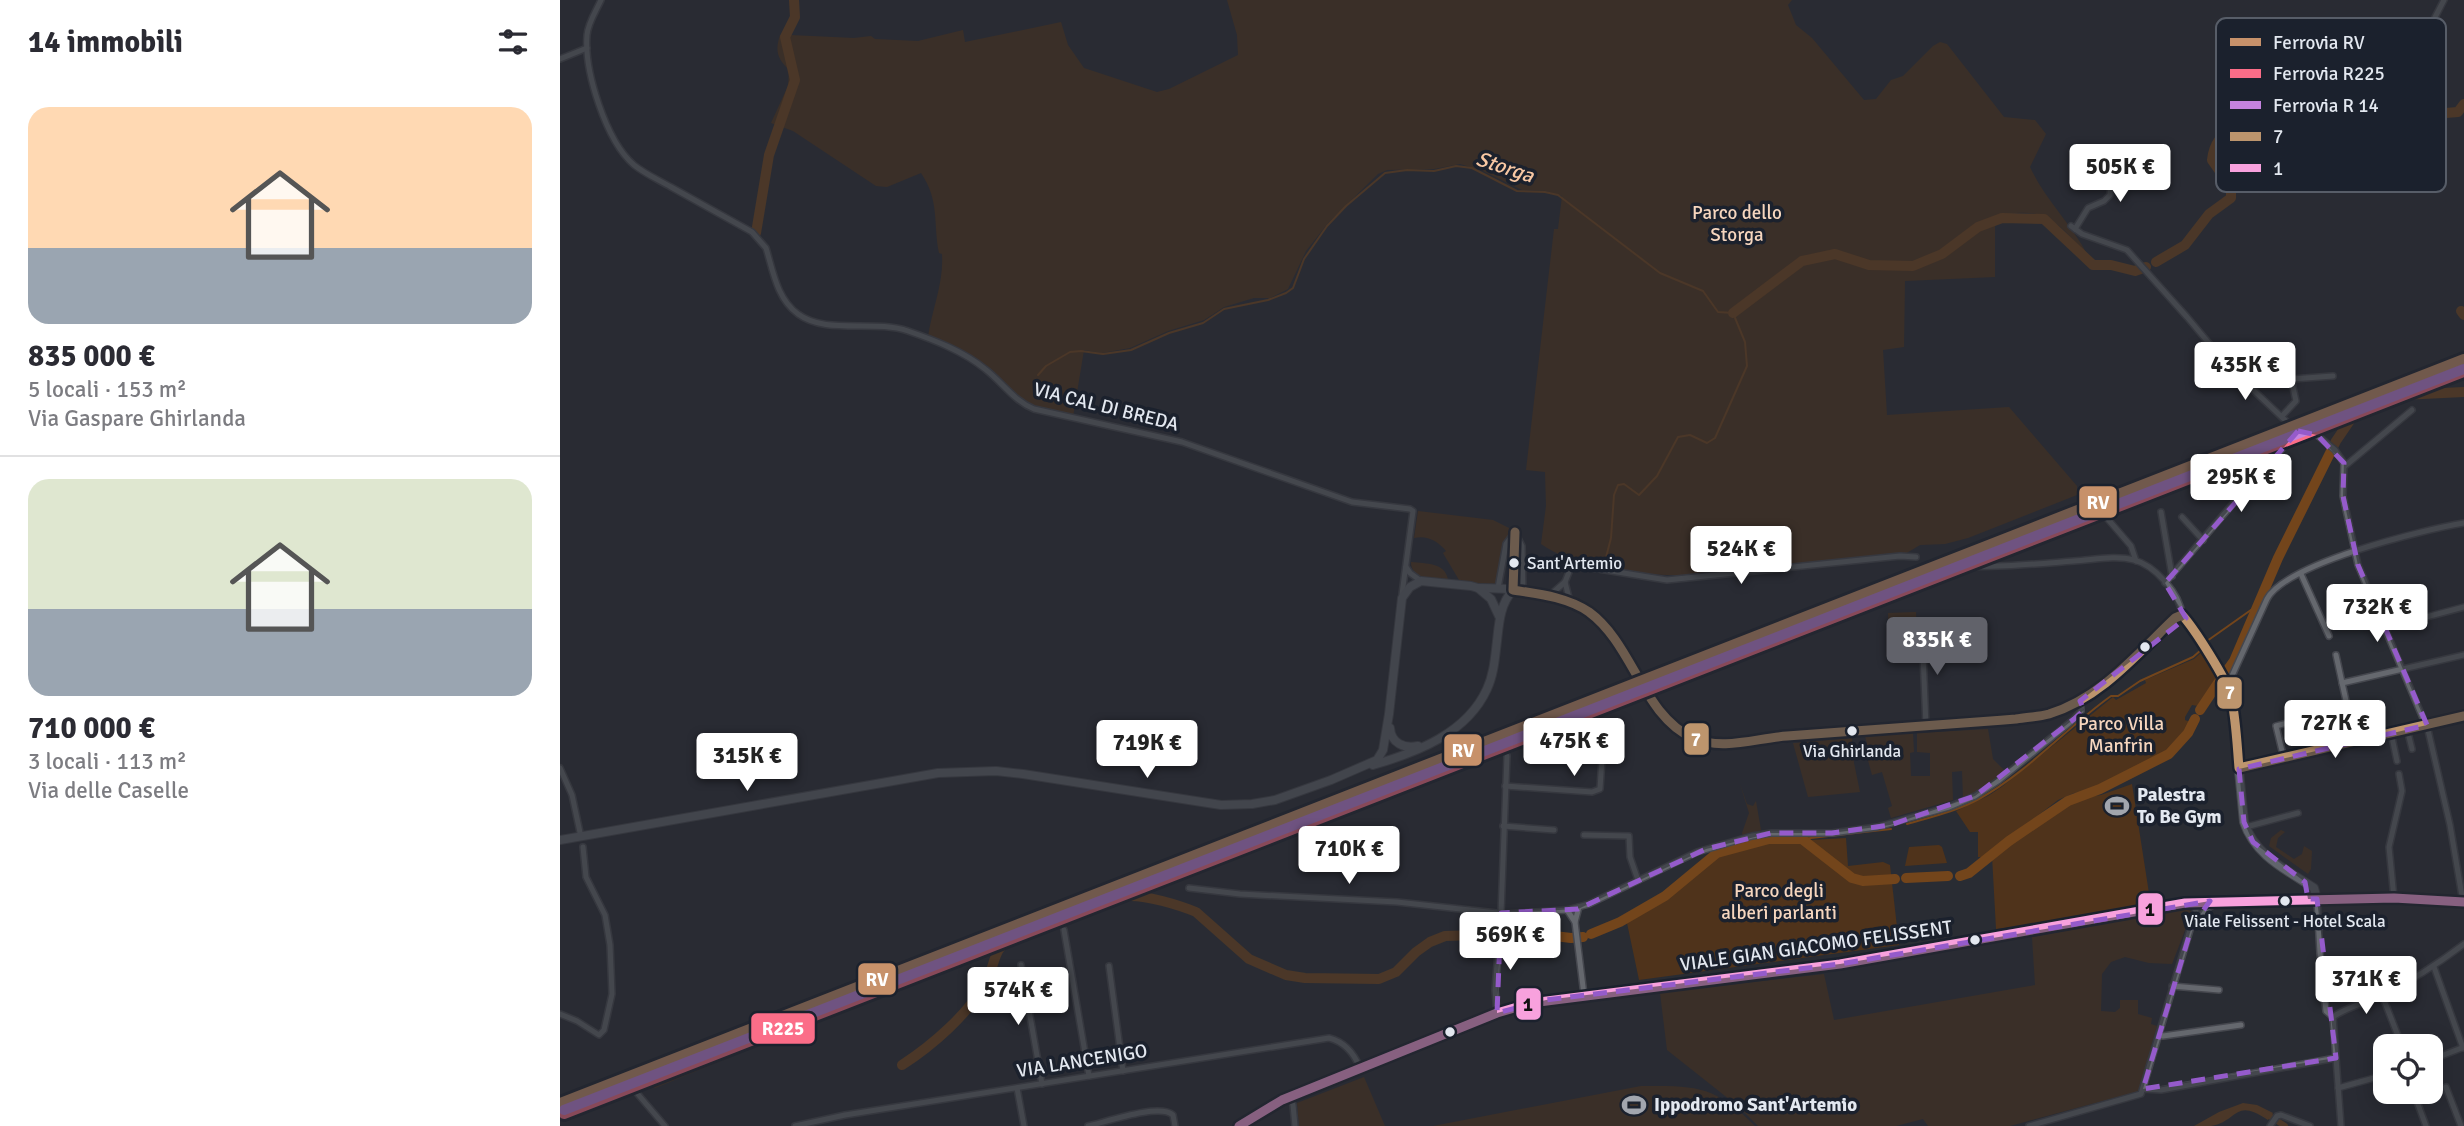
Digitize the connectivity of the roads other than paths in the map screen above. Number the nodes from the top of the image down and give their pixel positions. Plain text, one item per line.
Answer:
1 (601, 0) edge
2 (2444, 0) edge
3 (2435, 18) edge
4 (587, 48) junction
5 (560, 59) edge
6 (2113, 157) dead end
7 (2286, 355) dead end
8 (2333, 376) dead end
9 (2292, 379) junction
10 (2412, 410) dead end
11 (2282, 416) junction
12 (2287, 422) dead end
13 (2345, 466) junction
14 (2161, 512) dead end
15 (2106, 517) dead end
16 (2182, 517) dead end
17 (2464, 523) edge
18 (2203, 540) junction
19 (2355, 551) junction
20 (1916, 557) dead end
21 (2136, 561) junction
22 (1406, 563) junction
23 (1955, 566) dead end
24 (2301, 574) junction
25 (2172, 576) junction
26 (1421, 581) junction
27 (1565, 582) junction
28 (2165, 583) junction
29 (1478, 588) junction
30 (1498, 588) junction
31 (1513, 590) junction
32 (1523, 592) junction
33 (1549, 596) junction
34 (1402, 598) junction
35 (1570, 602) junction
36 (2464, 607) edge
37 (1499, 616) junction
38 (2184, 617) junction
39 (2385, 628) junction
40 (1922, 630) dead end
41 (2329, 636) dead end
42 (2464, 654) edge
43 (2336, 655) dead end
44 (2403, 670) junction
45 (1636, 673) dead end
46 (2225, 683) junction
47 (2342, 683) junction
48 (1644, 686) dead end
49 (2081, 703) junction
50 (1390, 714) junction
51 (2464, 716) edge
52 (2298, 720) dead end
53 (2427, 725) junction
54 (1926, 726) junction
55 (1604, 727) dead end
56 (2407, 729) junction
57 (2391, 733) junction
58 (2355, 742) junction
59 (1427, 744) junction
60 (2412, 749) dead end
61 (1507, 756) dead end
62 (2284, 759) junction
63 (2397, 761) dead end
64 (560, 768) edge
65 (2239, 768) junction
66 (1357, 769) junction
67 (2399, 774) dead end
68 (1505, 786) junction
69 (2298, 813) dead end
70 (1503, 826) junction
71 (2246, 827) junction
72 (1554, 830) dead end
73 (1584, 835) dead end
74 (582, 836) junction
75 (560, 841) edge
76 (583, 847) dead end
77 (1637, 880) junction
78 (2305, 882) junction
79 (1189, 888) dead end
80 (2394, 898) junction
81 (2304, 899) junction
82 (2317, 899) junction
83 (2222, 901) junction
84 (2199, 902) junction
85 (2464, 902) edge
86 (1579, 907) junction
87 (1567, 910) junction
88 (1501, 914) junction
89 (1574, 922) junction
90 (2192, 926) junction
91 (1064, 930) dead end
92 (2464, 944) edge
93 (1021, 965) dead end
94 (1109, 966) dead end
95 (2434, 967) junction
96 (2172, 986) junction
97 (2219, 990) dead end
98 (1584, 995) junction
99 (2382, 995) junction
100 (1497, 1013) junction
101 (560, 1014) edge
102 (2333, 1017) junction
103 (2241, 1025) dead end
104 (2397, 1034) edge
105 (2159, 1035) junction
106 (2463, 1047) edge
107 (2443, 1055) edge
108 (2336, 1058) junction
109 (1360, 1068) junction
110 (1123, 1071) junction
111 (1089, 1076) junction
112 (2373, 1078) edge
113 (1042, 1084) junction
114 (2446, 1087) dead end
115 (1017, 1088) junction
116 (2339, 1088) junction
117 (2143, 1089) junction
118 (636, 1093) dead end
119 (1290, 1097) junction
120 (2418, 1104) edge
121 (2270, 1125) edge
122 (665, 1126) edge
123 (795, 1126) edge
124 (1024, 1126) edge
125 (1088, 1126) edge
126 (1175, 1126) edge
127 (1239, 1126) edge
128 (1295, 1126) edge
129 (2029, 1126) edge
130 (2310, 1126) edge
131 (2342, 1126) edge
132 (2426, 1126) edge
133 (2461, 1126) edge

1 - 4 street
2 - 3 street
4 - 5 street
4 - 22 street, VIA CAL DI BREDA
6 - 11 street
7 - 9 street
8 - 9 street
9 - 11 street
10 - 13 street
11 - 12 street
13 - 18 street
13 - 19 street
14 - 25 street
15 - 21 street
16 - 18 street
17 - 19 street
18 - 25 street
19 - 24 street
19 - 39 street
20 - 27 street
21 - 23 street
21 - 28 street
22 - 26 street
22 - 34 street
24 - 41 street
24 - 46 street
25 - 28 street
26 - 29 street
26 - 34 street
27 - 33 street
27 - 35 street
28 - 38 street
29 - 30 street
29 - 37 street
30 - 31 street
30 - 32 street
31 - 32 street
31 - 37 street
32 - 33 street
33 - 35 street
34 - 50 street
35 - 45 street
36 - 39 street
37 - 59 street
38 - 46 street
38 - 49 street
39 - 44 street
40 - 54 street
42 - 44 street
43 - 47 street
44 - 47 street
44 - 53 street
46 - 65 street
47 - 58 street
48 - 54 street
49 - 54 street
49 - 77 street
50 - 59 street
50 - 66 street
51 - 53 street
52 - 62 street
53 - 56 street
53 - 85 street
55 - 68 street
56 - 57 street
56 - 60 street
57 - 58 street
57 - 63 street
58 - 62 street
59 - 66 street
61 - 68 street
62 - 65 street
64 - 74 street
65 - 71 street
66 - 74 street
67 - 80 street
68 - 70 street
69 - 71 street
70 - 72 street
70 - 88 street
71 - 78 street
73 - 77 street
74 - 75 street
76 - 101 street
77 - 86 street
78 - 81 street
78 - 82 street
79 - 88 street
80 - 82 main road, VIALE GIAN GIACOMO FELISSENT
80 - 85 main road, VIALE GIAN GIACOMO FELISSENT
81 - 82 main road, VIALE GIAN GIACOMO FELISSENT
81 - 83 main road, VIALE GIAN GIACOMO FELISSENT
82 - 102 street
83 - 84 main road, VIALE GIAN GIACOMO FELISSENT
83 - 90 street
84 - 90 street
84 - 98 main road, VIALE GIAN GIACOMO FELISSENT
86 - 87 street
86 - 89 street
87 - 88 street
87 - 89 street
88 - 100 street
89 - 98 street
90 - 96 street
91 - 111 street
92 - 95 street
93 - 113 street
94 - 110 street
95 - 99 street
95 - 106 street
96 - 97 street
96 - 105 street
98 - 100 main road, VIALE GIAN GIACOMO FELISSENT
99 - 102 street
99 - 104 street
100 - 109 main road, VIALE GIAN GIACOMO FELISSENT
102 - 108 street
103 - 105 street
105 - 117 street
106 - 107 street
108 - 116 street
108 - 117 street
109 - 110 street, VIA LANCENIGO
109 - 119 main road, VIALE GIAN GIACOMO FELISSENT
110 - 111 street, VIA LANCENIGO
111 - 113 street, VIA LANCENIGO
112 - 116 street
113 - 115 street, VIA LANCENIGO
114 - 133 street
115 - 123 street, VIA LANCENIGO
115 - 124 street
116 - 131 street
117 - 129 street
118 - 122 street
119 - 127 main road, VIALE GIAN GIACOMO FELISSENT
119 - 128 street
120 - 132 street
121 - 130 street
125 - 126 street

